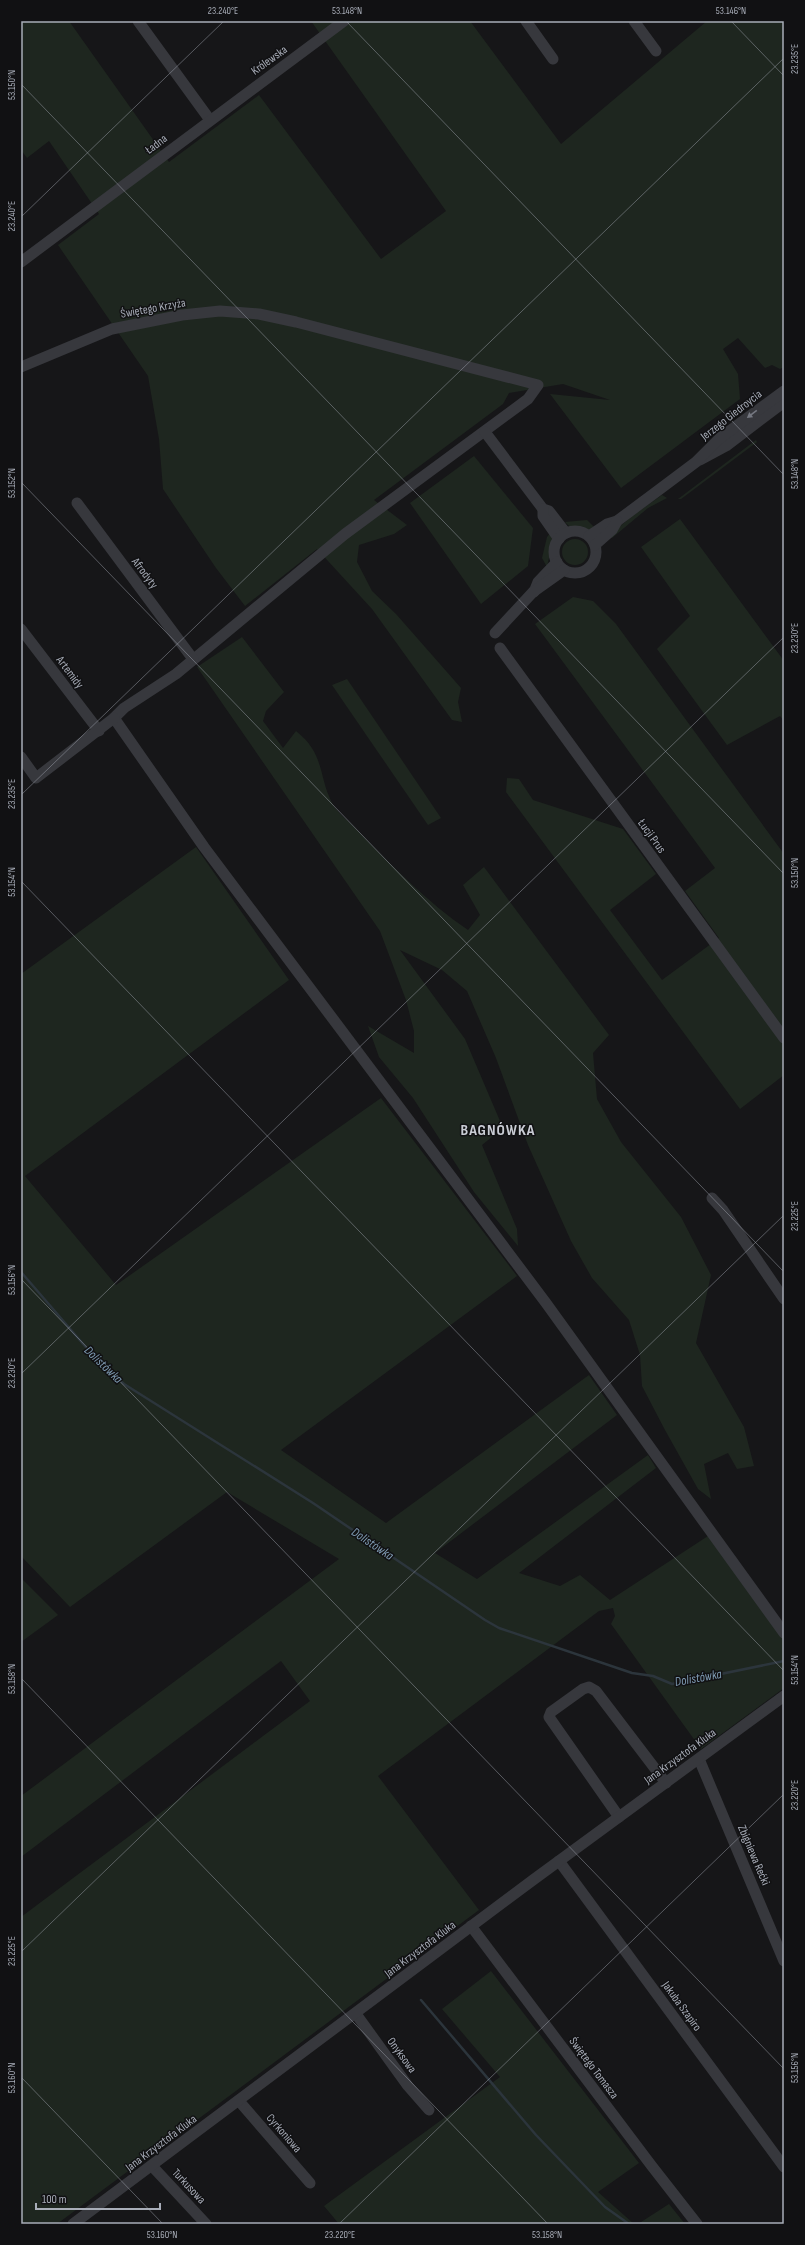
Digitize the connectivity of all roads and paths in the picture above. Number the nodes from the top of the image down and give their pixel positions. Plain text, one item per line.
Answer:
1 (138, 21) edge
2 (344, 21) edge
3 (526, 21) edge
4 (634, 21) edge
5 (656, 52) dead end
6 (553, 59) dead end
7 (210, 120) junction
8 (21, 262) edge
9 (21, 367) edge
10 (778, 401) edge
11 (485, 432) junction
12 (77, 503) dead end
13 (563, 536) junction
14 (592, 540) junction
15 (560, 566) junction
16 (21, 629) edge
17 (495, 633) dead end
18 (500, 648) dead end
19 (193, 659) junction
20 (114, 718) junction
21 (99, 731) junction
22 (21, 757) edge
23 (784, 1038) edge
24 (712, 1198) dead end
25 (784, 1299) edge
26 (784, 1633) edge
27 (784, 1696) edge
28 (699, 1759) junction
29 (666, 1783) junction
30 (619, 1817) junction
31 (558, 1862) junction
32 (471, 1926) junction
33 (784, 1961) edge
34 (356, 2014) junction
35 (239, 2101) junction
36 (429, 2110) dead end
37 (152, 2166) junction
38 (784, 2167) edge
39 (310, 2182) dead end
40 (72, 2224) edge
41 (206, 2224) edge
42 (697, 2224) edge

1 - 7 street
2 - 7 street, Królewska
3 - 6 street
4 - 5 street
7 - 8 street, Ładna
9 - 11 street, Świętego Krzyża
10 - 14 street, Jerzego Giedroycia
11 - 13 street
11 - 19 street
12 - 19 street, Afrodyty
13 - 14 street
13 - 15 street
14 - 15 street
15 - 17 street
16 - 21 street, Artemidy
18 - 23 street, Łucji Prus
19 - 20 street
20 - 21 street
20 - 26 street
21 - 22 street
24 - 25 street
27 - 28 street, Jana Krzysztofa Kluka
28 - 29 street, Jana Krzysztofa Kluka
28 - 33 street, Zbigniewa Rećki
29 - 30 street, Jana Krzysztofa Kluka
29 - 30 street
30 - 31 street, Jana Krzysztofa Kluka
31 - 32 street, Jana Krzysztofa Kluka
31 - 38 street, Jakuba Szapiro
32 - 34 street, Jana Krzysztofa Kluka
32 - 42 street, Świętego Tomasza
34 - 35 street, Jana Krzysztofa Kluka
34 - 36 street, Onyksowa
35 - 37 street, Jana Krzysztofa Kluka
35 - 39 street, Cyrkoniowa
37 - 40 street, Jana Krzysztofa Kluka
37 - 41 street, Turkusowa

